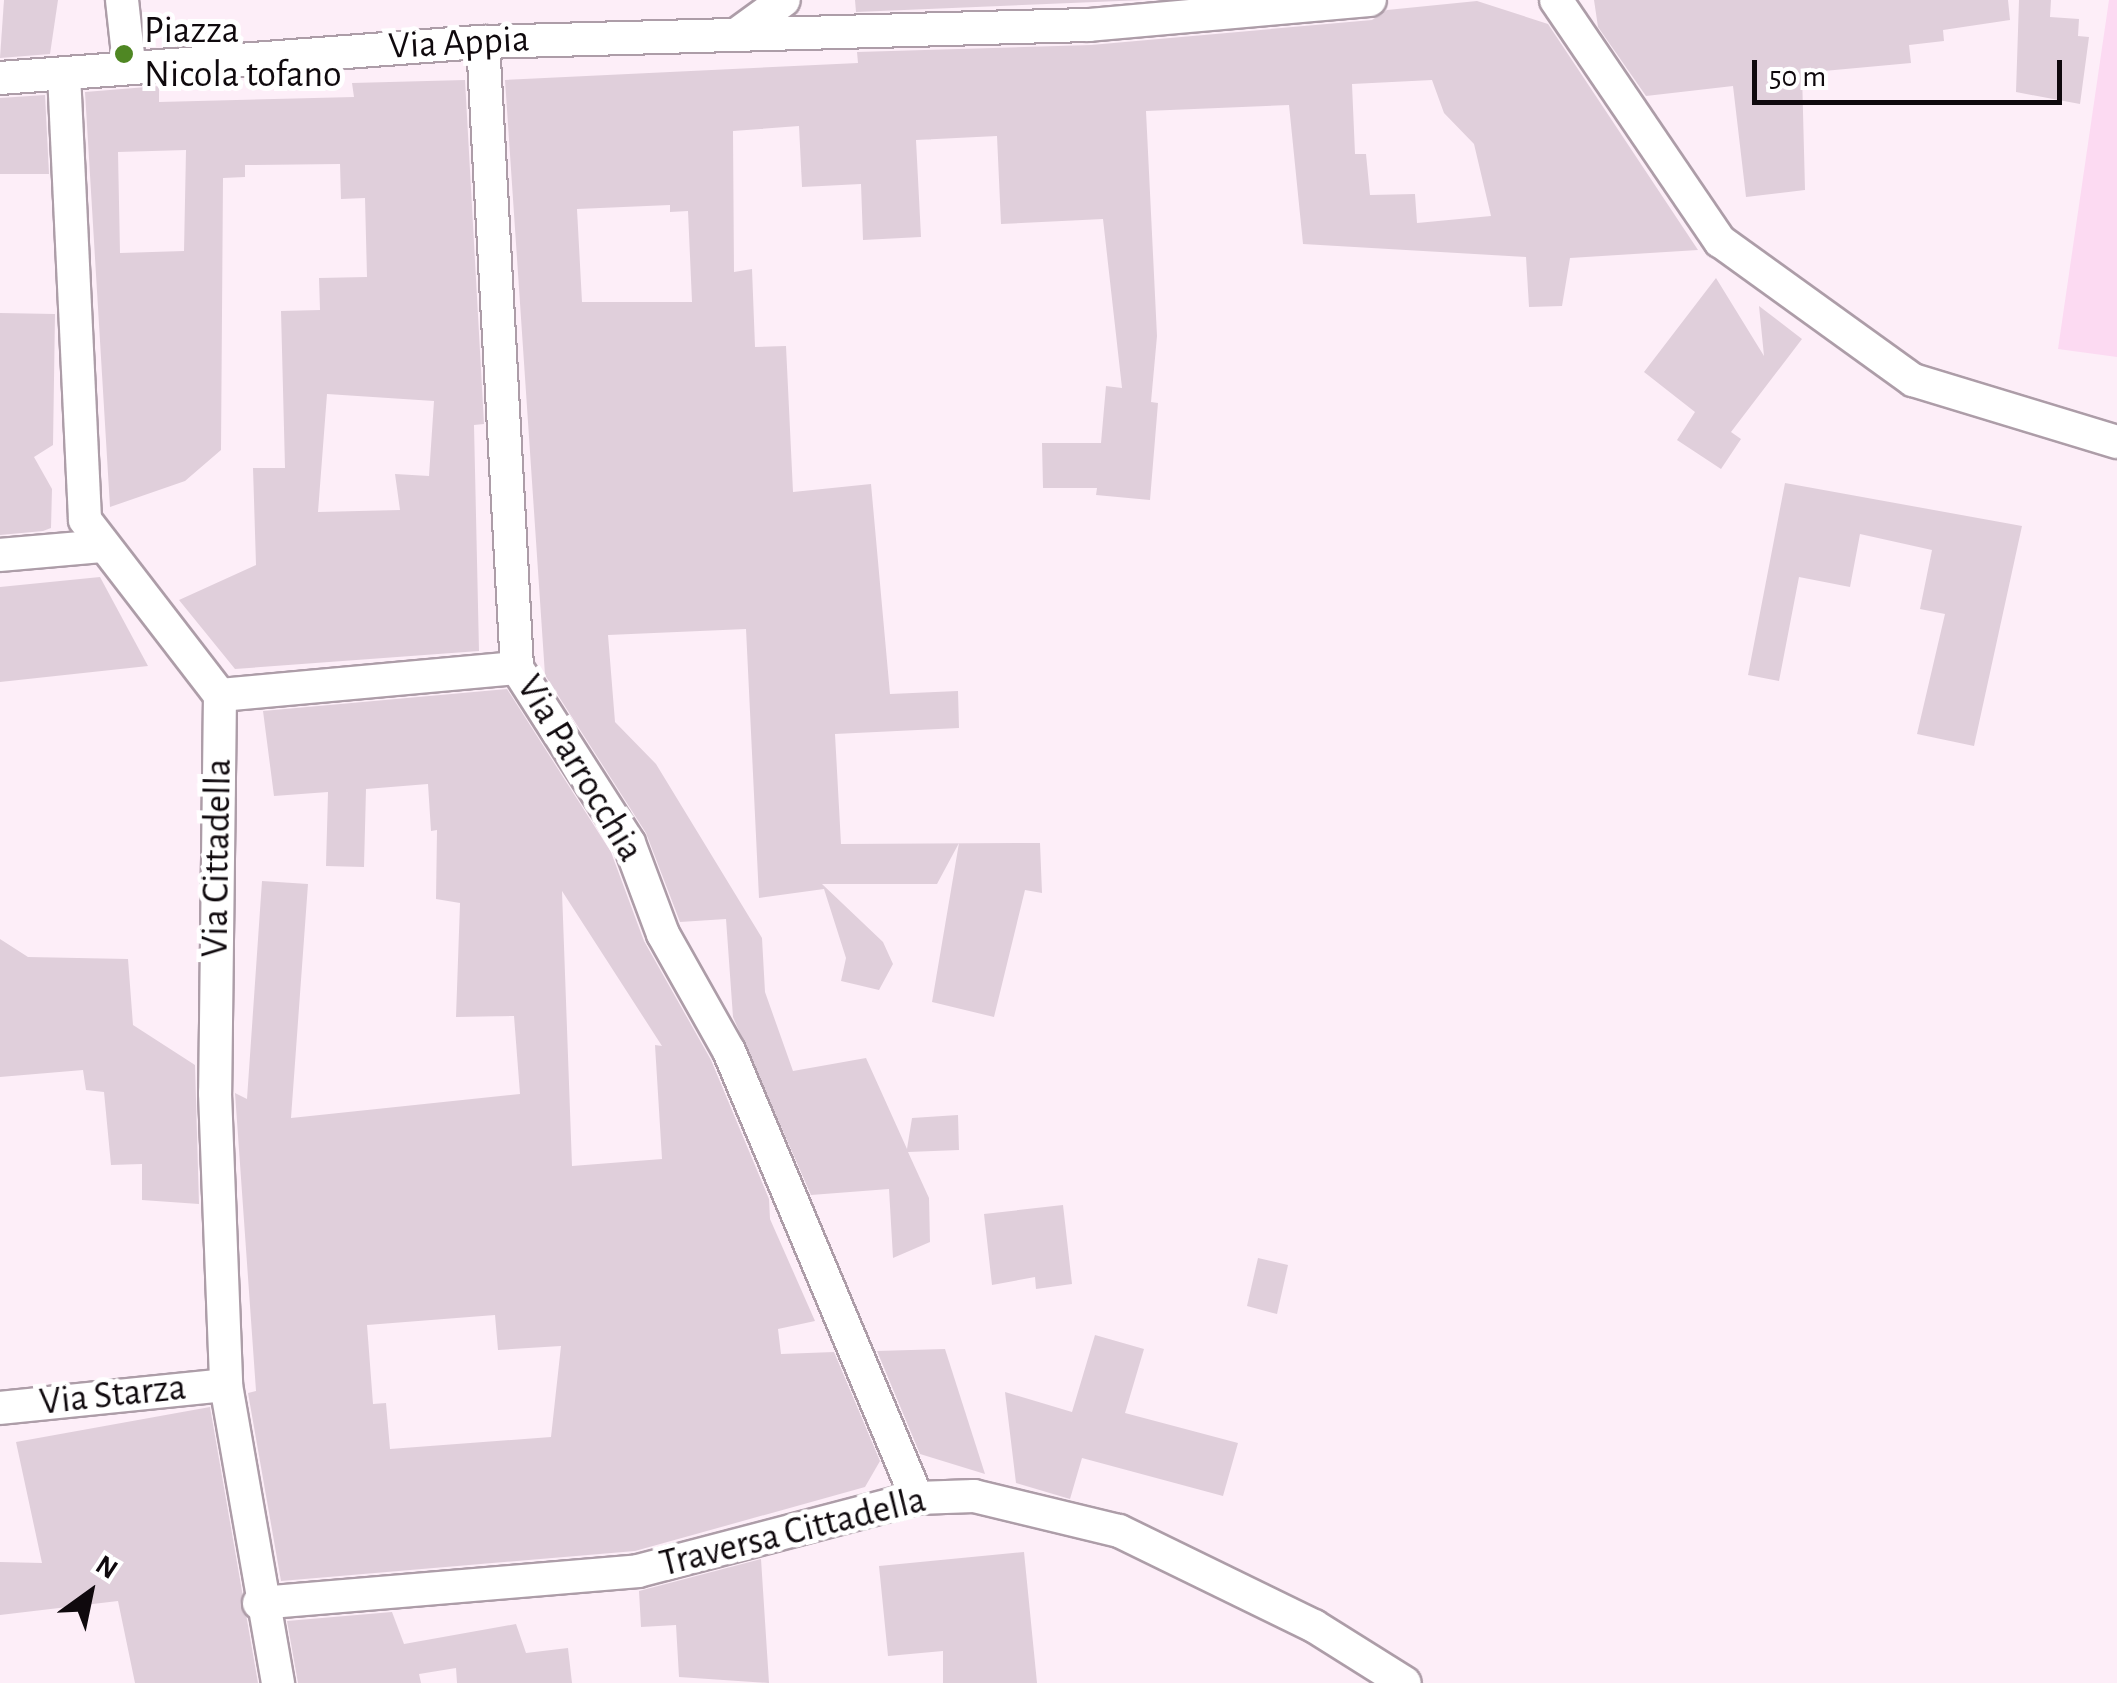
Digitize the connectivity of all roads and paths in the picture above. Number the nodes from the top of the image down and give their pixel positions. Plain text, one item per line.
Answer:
1 (122, 0) edge
2 (784, 0) edge
3 (1370, 0) edge
4 (1556, 0) edge
5 (740, 32) junction
6 (483, 42) junction
7 (128, 63) junction
8 (64, 74) junction
9 (0, 78) edge
10 (2117, 442) edge
11 (104, 546) junction
12 (0, 555) edge
13 (516, 668) junction
14 (220, 695) junction
15 (226, 1385) junction
16 (0, 1408) edge
17 (917, 1498) junction
18 (260, 1603) junction
19 (278, 1683) edge
20 (1405, 1683) edge

1 - 7 street
2 - 5 street
3 - 5 street, Via Appia
4 - 10 street
5 - 6 street, Via Appia
6 - 7 street, Via Appia
6 - 13 street, Via Parrocchia
7 - 8 street, Via Appia
8 - 9 street, Via Appia
8 - 11 street
11 - 12 street
11 - 14 street
13 - 14 street
13 - 17 street, Via Parrocchia
14 - 15 street, Via Cittadella
15 - 16 street, Via Starza
15 - 18 street, Via Cittadella
17 - 18 street, Traversa Cittadella
17 - 20 street, Traversa Cittadella
18 - 19 street, Via Cittadella

